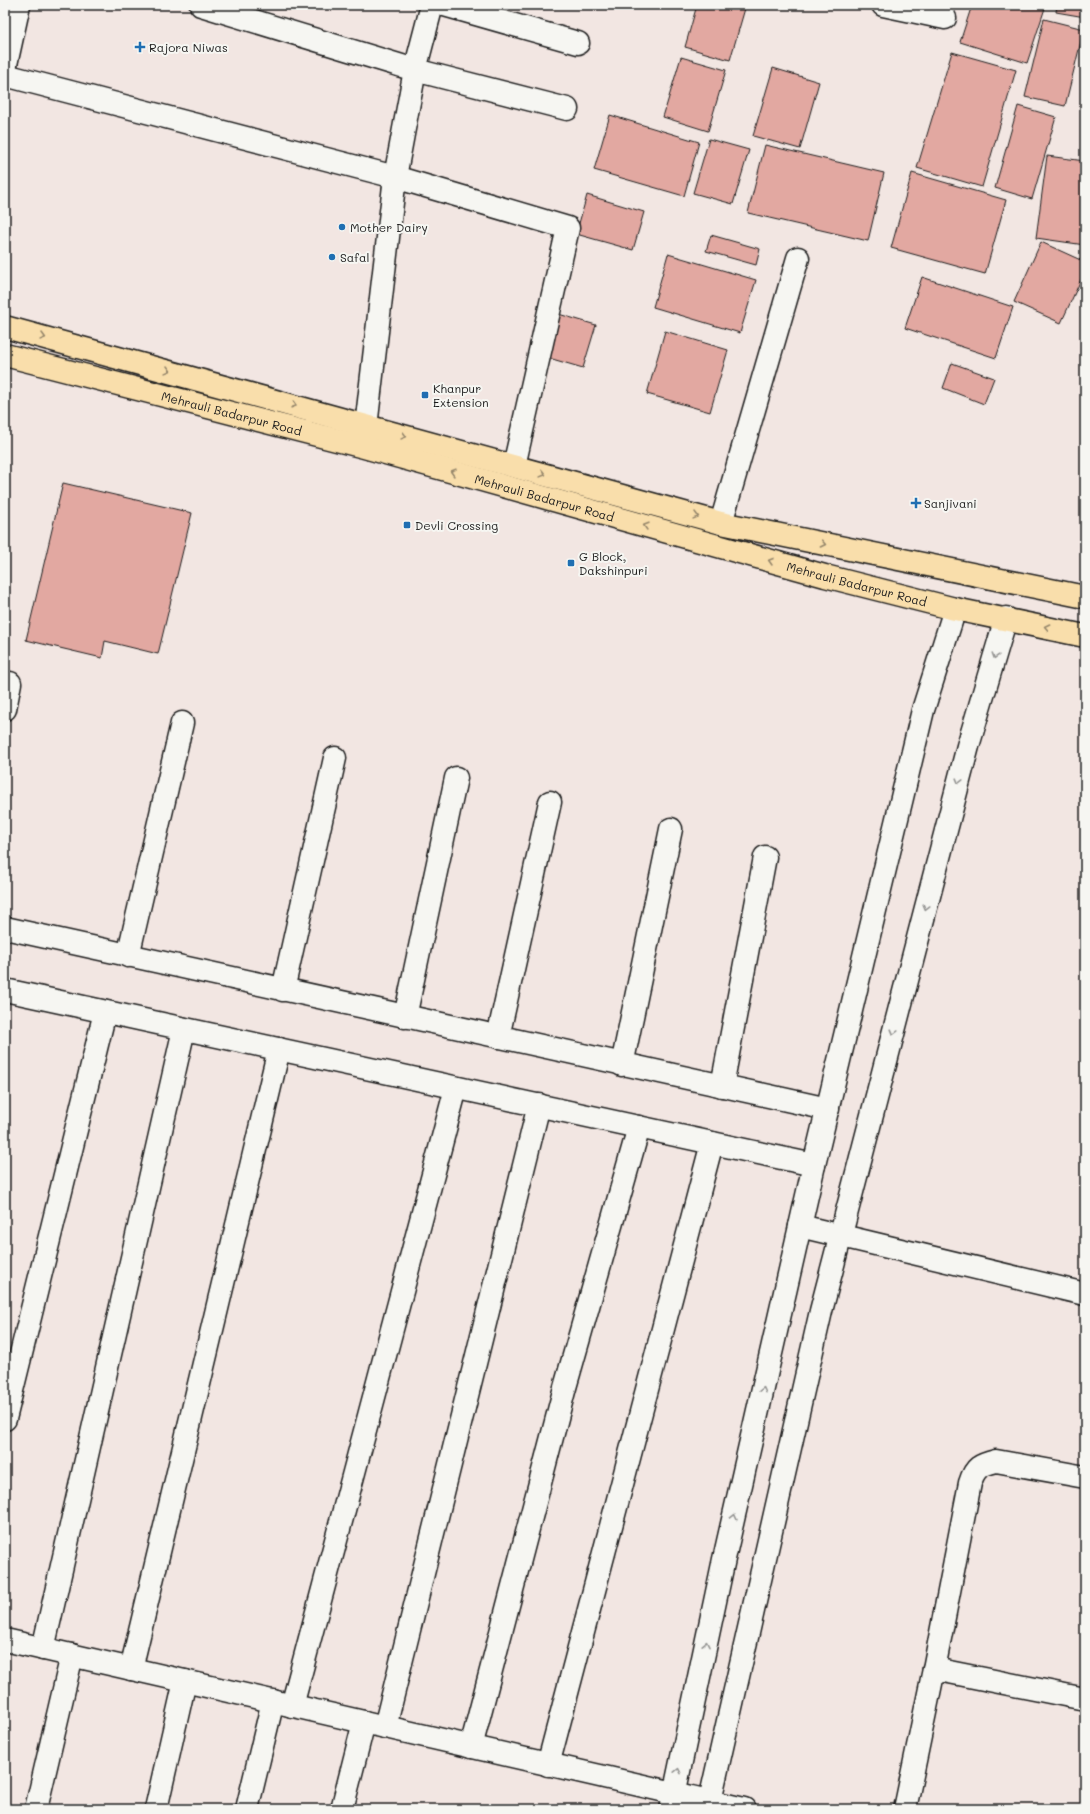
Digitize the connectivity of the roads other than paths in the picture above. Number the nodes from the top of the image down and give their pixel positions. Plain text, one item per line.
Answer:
1 (19, 5) edge
2 (201, 5) edge
3 (432, 5) edge
4 (444, 5) edge
5 (883, 5) edge
6 (945, 18) dead end
7 (578, 43) dead end
8 (5, 69) edge
9 (415, 70) junction
10 (5, 75) edge
11 (567, 109) dead end
12 (394, 177) junction
13 (798, 258) dead end
14 (5, 327) edge
15 (5, 355) edge
16 (367, 426) junction
17 (364, 447) junction
18 (514, 466) junction
19 (721, 523) junction
20 (1085, 597) edge
21 (955, 609) junction
22 (1006, 618) junction
23 (1085, 636) edge
24 (10, 683) dead end
25 (5, 708) edge
26 (182, 723) dead end
27 (335, 758) dead end
28 (456, 778) dead end
29 (550, 802) dead end
30 (671, 829) dead end
31 (765, 857) dead end
32 (5, 928) edge
33 (128, 956) junction
34 (5, 990) edge
35 (283, 990) junction
36 (105, 1012) junction
37 (405, 1017) junction
38 (184, 1029) junction
39 (498, 1037) junction
40 (279, 1049) junction
41 (622, 1064) junction
42 (722, 1086) junction
43 (456, 1088) junction
44 (539, 1105) junction
45 (828, 1110) junction
46 (639, 1127) junction
47 (712, 1143) junction
48 (814, 1165) junction
49 (800, 1226) junction
50 (841, 1235) junction
51 (1085, 1294) edge
52 (5, 1419) edge
53 (1085, 1477) edge
54 (5, 1640) edge
55 (42, 1649) junction
56 (72, 1655) junction
57 (131, 1668) junction
58 (934, 1669) junction
59 (185, 1681) junction
60 (1085, 1699) edge
61 (282, 1704) junction
62 (364, 1722) junction
63 (385, 1727) junction
64 (471, 1747) junction
65 (548, 1765) junction
66 (672, 1801) edge
67 (709, 1805) edge
68 (36, 1809) edge
69 (156, 1809) edge
70 (247, 1809) edge
71 (342, 1809) edge
72 (744, 1809) edge
73 (905, 1809) edge

1 - 8 street
2 - 9 street
3 - 9 street
4 - 7 street
5 - 6 street
9 - 11 street
9 - 12 street
10 - 12 street
12 - 16 street
12 - 18 street
13 - 19 street
14 -> 16 main road, Mehrauli Badarpur Road
15 - 17 main road, Mehrauli Badarpur Road
16 - 17 street
16 -> 18 main road, Mehrauli Badarpur Road
21 -> 17 main road, Mehrauli Badarpur Road
18 -> 19 main road, Mehrauli Badarpur Road
19 -> 20 main road, Mehrauli Badarpur Road
21 - 22 main road, Mehrauli Badarpur Road
21 - 45 street
23 -> 22 main road, Mehrauli Badarpur Road
22 -> 50 street
24 - 25 street
26 - 33 street
27 - 35 street
28 - 37 street
29 - 39 street
30 - 41 street
31 - 42 street
32 - 33 street
33 - 35 street
34 - 36 street
35 - 37 street
36 - 38 street
36 - 52 street
37 - 39 street
38 - 40 street
38 - 55 street
39 - 41 street
40 - 43 street
40 - 57 street
41 - 42 street
42 - 45 street
43 - 44 street
43 - 61 street
44 - 46 street
44 - 63 street
45 - 48 street
46 - 47 street
46 - 64 street
47 - 48 street
47 - 65 street
48 - 49 street
49 - 50 street
66 -> 49 street
50 - 51 street
50 - 67 street
53 - 58 street
54 - 55 street
55 - 56 street
56 - 57 street
56 - 68 street
57 - 59 street
58 - 60 street
58 - 73 street
59 - 61 street
59 - 69 street
61 - 62 street
61 - 70 street
62 - 63 street
62 - 71 street
63 - 64 street
64 - 65 street
65 - 66 street
66 - 67 street
67 - 72 street

